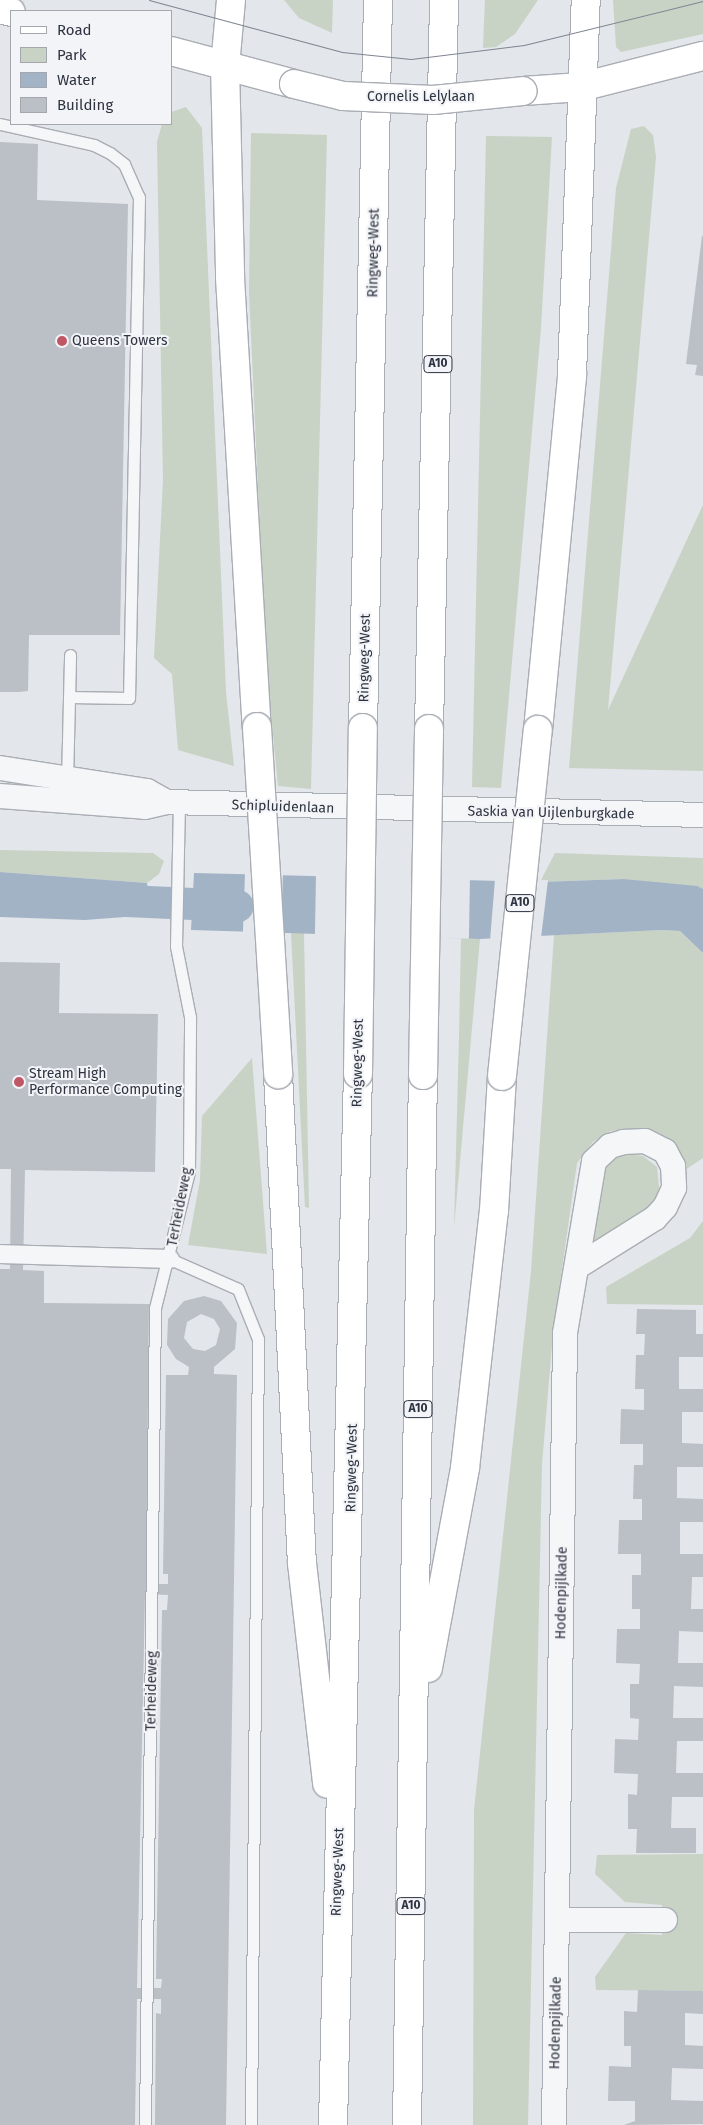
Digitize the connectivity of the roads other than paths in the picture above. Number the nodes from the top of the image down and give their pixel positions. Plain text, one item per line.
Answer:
1 (231, 0) edge
2 (378, 0) edge
3 (444, 0) edge
4 (586, 0) edge
5 (172, 50) edge
6 (703, 56) edge
7 (225, 66) junction
8 (581, 87) junction
9 (0, 124) edge
10 (70, 656) dead end
11 (69, 697) junction
12 (0, 768) edge
13 (67, 776) junction
14 (0, 796) edge
15 (65, 802) junction
16 (173, 802) junction
17 (400, 811) joint
18 (703, 815) edge
19 (0, 1254) edge
20 (170, 1259) junction
21 (577, 1267) junction
22 (414, 1743) junction
23 (338, 1873) junction
24 (557, 1920) junction
25 (665, 1920) dead end
26 (145, 2125) edge
27 (251, 2125) edge
28 (333, 2125) edge
29 (406, 2125) edge
30 (554, 2125) edge

1 - 7 main road
2 - 23 main road, Ringweg-West, bridge
3 - 22 main road, A10, bridge
4 - 8 main road
5 - 7 main road, Cornelis Lelylaan
6 - 8 main road, Cornelis Lelylaan
7 - 8 main road, Cornelis Lelylaan, bridge
7 - 23 main road, bridge
8 - 22 main road, A10, bridge
9 - 11 lane
10 - 11 lane
11 - 13 lane
12 - 13 street, Schipluidenlaan
13 - 15 lane
13 - 16 street, Schipluidenlaan
14 - 15 street, Schipluidenlaan
15 - 16 street, Schipluidenlaan
16 - 17 street, Schipluidenlaan
16 - 20 lane, Terheideweg
17 - 18 street, Saskia van Uijlenburgkade
19 - 20 street, Terheideweg
20 - 26 lane, Terheideweg
20 - 27 lane
21 - 21 street, Hodenpijlkade
21 - 24 street, Hodenpijlkade
22 - 29 main road, A10
23 - 28 main road, Ringweg-West
24 - 25 street
24 - 30 street, Hodenpijlkade

